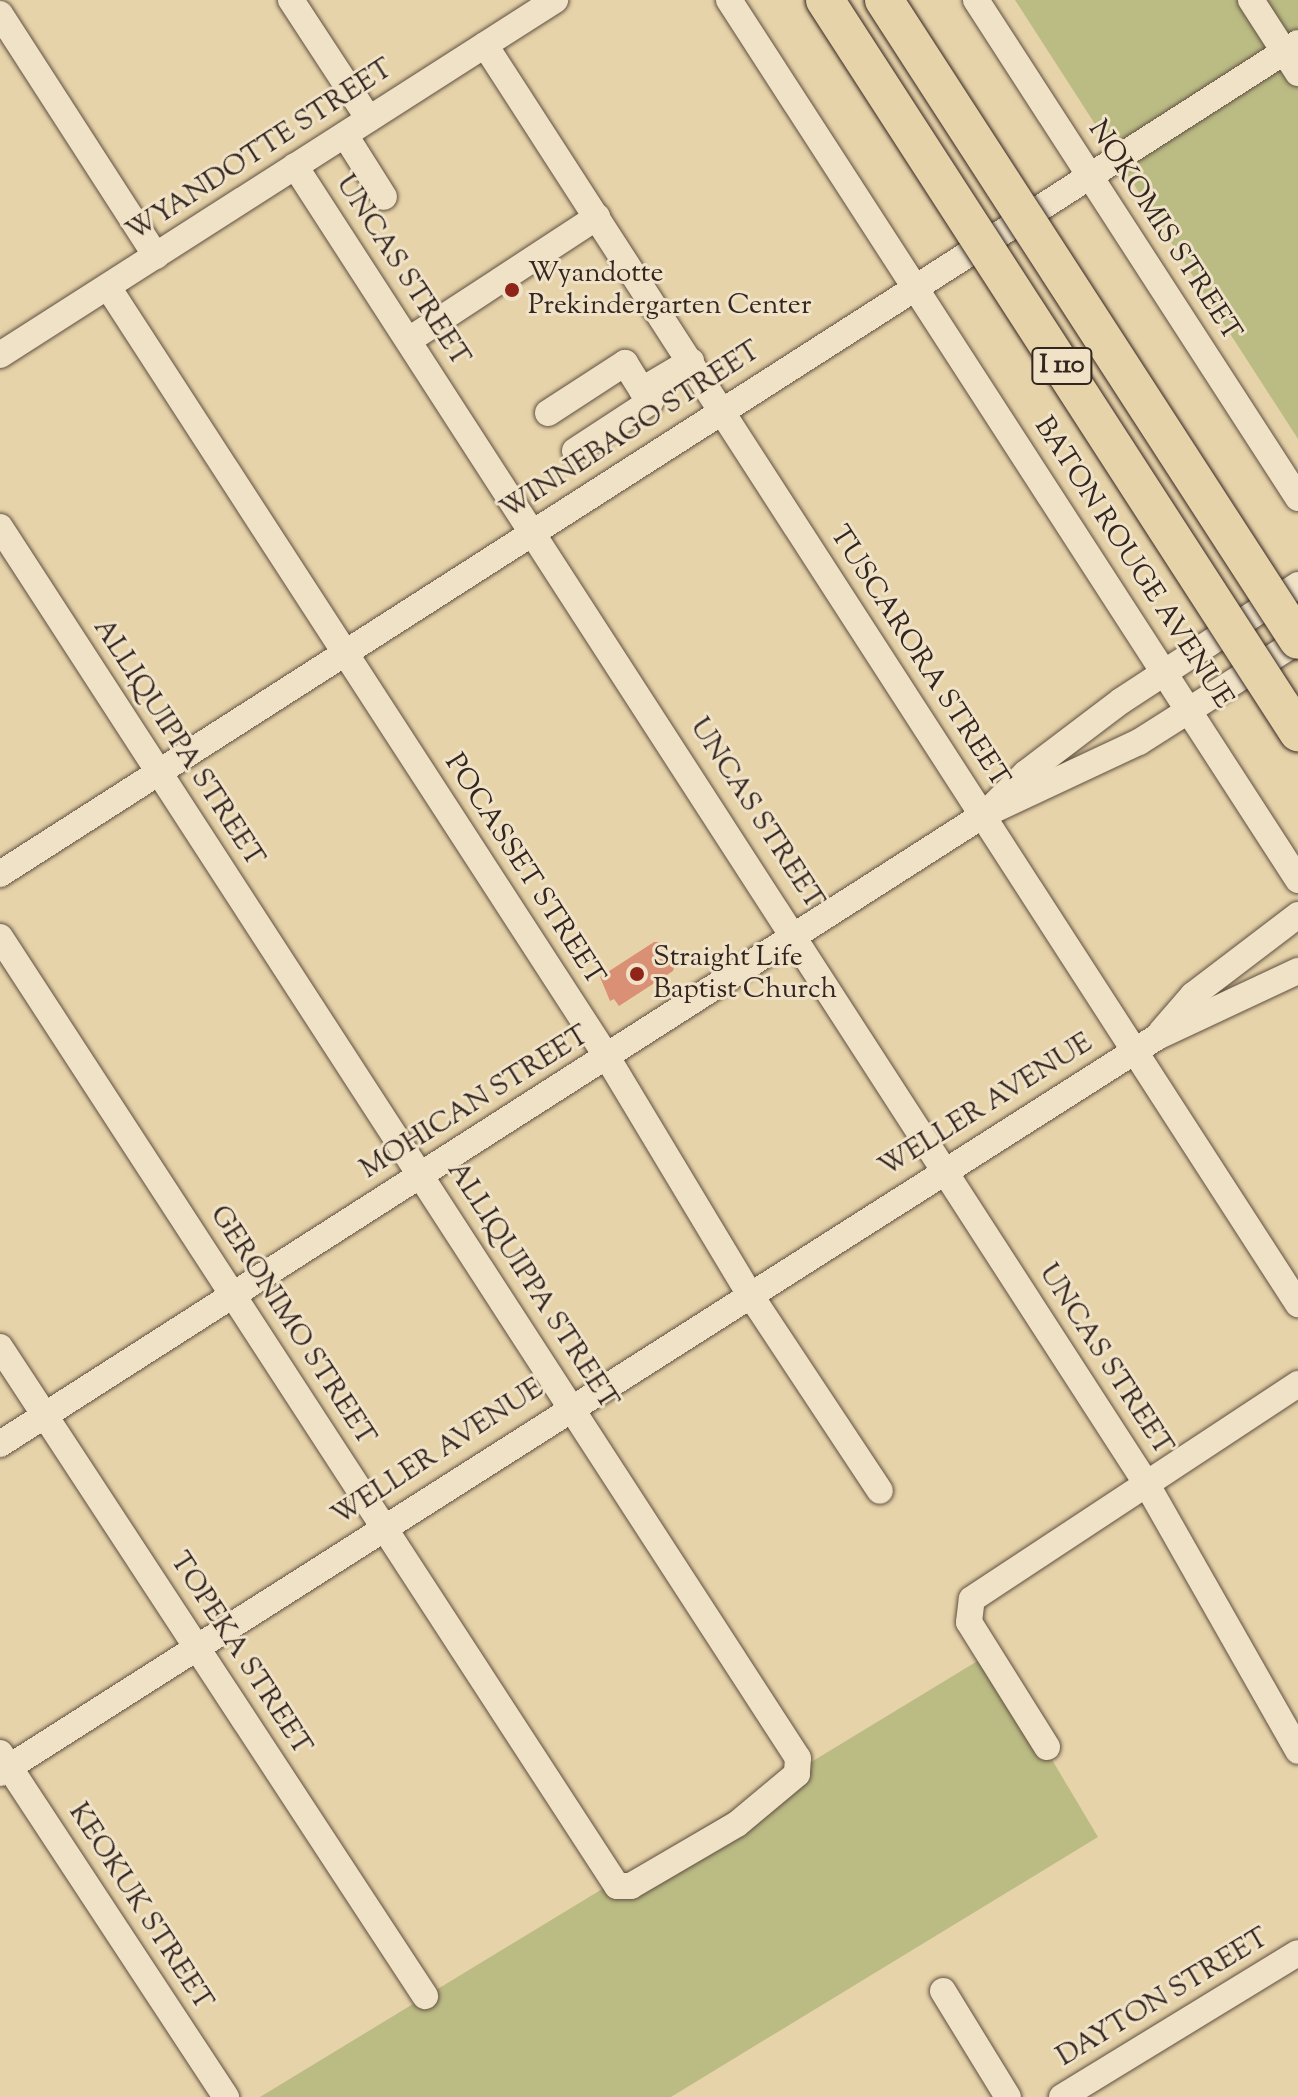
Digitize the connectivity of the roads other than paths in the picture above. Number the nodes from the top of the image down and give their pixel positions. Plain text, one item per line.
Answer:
1 (291, 0) edge
2 (555, 0) edge
3 (729, 0) edge
4 (825, 0) edge
5 (884, 0) edge
6 (976, 0) edge
7 (1251, 0) edge
8 (0, 14) edge
9 (485, 45) junction
10 (1293, 56) edge
11 (369, 119) junction
12 (345, 135) junction
13 (295, 166) junction
14 (1090, 175) junction
15 (384, 197) dead end
16 (597, 217) junction
17 (156, 256) junction
18 (108, 287) junction
19 (915, 287) junction
20 (409, 340) junction
21 (0, 355) edge
22 (691, 361) junction
23 (642, 390) junction
24 (723, 411) junction
25 (548, 413) dead end
26 (575, 451) dead end
27 (1298, 498) edge
28 (0, 527) edge
29 (534, 531) junction
30 (1298, 585) edge
31 (1298, 640) edge
32 (346, 653) junction
33 (1167, 671) junction
34 (1191, 710) junction
35 (1298, 732) edge
36 (158, 773) junction
37 (983, 815) junction
38 (0, 874) edge
39 (1298, 880) edge
40 (1298, 915) edge
41 (796, 936) junction
42 (0, 937) edge
43 (1298, 971) edge
44 (1157, 1037) junction
45 (1134, 1051) junction
46 (607, 1057) junction
47 (945, 1169) junction
48 (422, 1174) junction
49 (749, 1293) junction
50 (233, 1294) junction
51 (1298, 1304) edge
52 (0, 1347) edge
53 (1298, 1384) edge
54 (571, 1406) junction
55 (44, 1416) junction
56 (0, 1444) edge
57 (1146, 1483) junction
58 (880, 1491) dead end
59 (384, 1526) junction
60 (196, 1645) junction
61 (1047, 1747) dead end
62 (1298, 1751) edge
63 (3, 1765) edge
64 (607, 1872) joint
65 (1298, 1953) edge
66 (943, 1991) dead end
67 (425, 1996) dead end
68 (226, 2097) edge
69 (1008, 2097) edge
70 (1062, 2097) edge

1 - 11 street
2 - 9 street, WYANDOTTE STREET
3 - 19 street, BATON ROUGE AVENUE
4 - 35 highway, I 110, bridge
5 - 31 highway, I 110, bridge
6 - 14 street, NOKOMIS STREET
7 - 10 street
8 - 17 street
9 - 11 street, WYANDOTTE STREET
9 - 16 street, TUSCARORA STREET
10 - 14 street, WINNEBAGO STREET
11 - 12 street, WYANDOTTE STREET
12 - 13 street, WYANDOTTE STREET
12 - 15 street
13 - 17 street, WYANDOTTE STREET
13 - 20 street, UNCAS STREET
14 - 19 street, WINNEBAGO STREET
14 - 27 street, NOKOMIS STREET
16 - 20 street
16 - 22 street, TUSCARORA STREET
17 - 18 street, WYANDOTTE STREET
18 - 21 street, WYANDOTTE STREET
18 - 32 street, POCASSET STREET
19 - 24 street, WINNEBAGO STREET
19 - 33 street, BATON ROUGE AVENUE
20 - 29 street, UNCAS STREET
22 - 23 street
22 - 24 street, TUSCARORA STREET
23 - 25 street
23 - 26 street
24 - 29 street, WINNEBAGO STREET
24 - 37 street, TUSCARORA STREET
28 - 36 street, ALLIQUIPPA STREET
29 - 32 street, WINNEBAGO STREET
29 - 41 street, UNCAS STREET
30 - 33 street, MOHICAN STREET
31 - 34 street, MOHICAN STREET
32 - 36 street, WINNEBAGO STREET
32 - 46 street, POCASSET STREET
33 - 34 street, BATON ROUGE AVENUE
33 - 37 street, MOHICAN STREET
34 - 37 street, MOHICAN STREET
34 - 39 street, BATON ROUGE AVENUE
36 - 38 street, WINNEBAGO STREET
36 - 48 street, ALLIQUIPPA STREET
37 - 41 street, MOHICAN STREET
37 - 45 street, TUSCARORA STREET
40 - 44 street, WELLER AVENUE
41 - 46 street, MOHICAN STREET
41 - 47 street, UNCAS STREET
42 - 50 street, GERONIMO STREET
43 - 44 street, WELLER AVENUE
44 - 45 street, WELLER AVENUE
45 - 47 street, WELLER AVENUE
45 - 51 street, TUSCARORA STREET
46 - 48 street, MOHICAN STREET
46 - 49 street, POCASSET STREET
47 - 49 street, WELLER AVENUE
47 - 57 street, UNCAS STREET
48 - 50 street, MOHICAN STREET
48 - 54 street, ALLIQUIPPA STREET
49 - 54 street, WELLER AVENUE
49 - 58 street, POCASSET STREET
50 - 55 street, MOHICAN STREET
50 - 59 street, GERONIMO STREET
52 - 55 street, TOPEKA STREET
53 - 57 street
54 - 59 street, WELLER AVENUE
54 - 64 street, ALLIQUIPPA STREET
55 - 56 street, MOHICAN STREET
55 - 60 street, TOPEKA STREET
57 - 61 street
57 - 62 street, UNCAS STREET
59 - 60 street, WELLER AVENUE
59 - 64 street, GERONIMO STREET
60 - 63 street, WELLER AVENUE
60 - 67 street, TOPEKA STREET
63 - 68 street, KEOKUK STREET
65 - 70 street, DAYTON STREET
66 - 69 street

